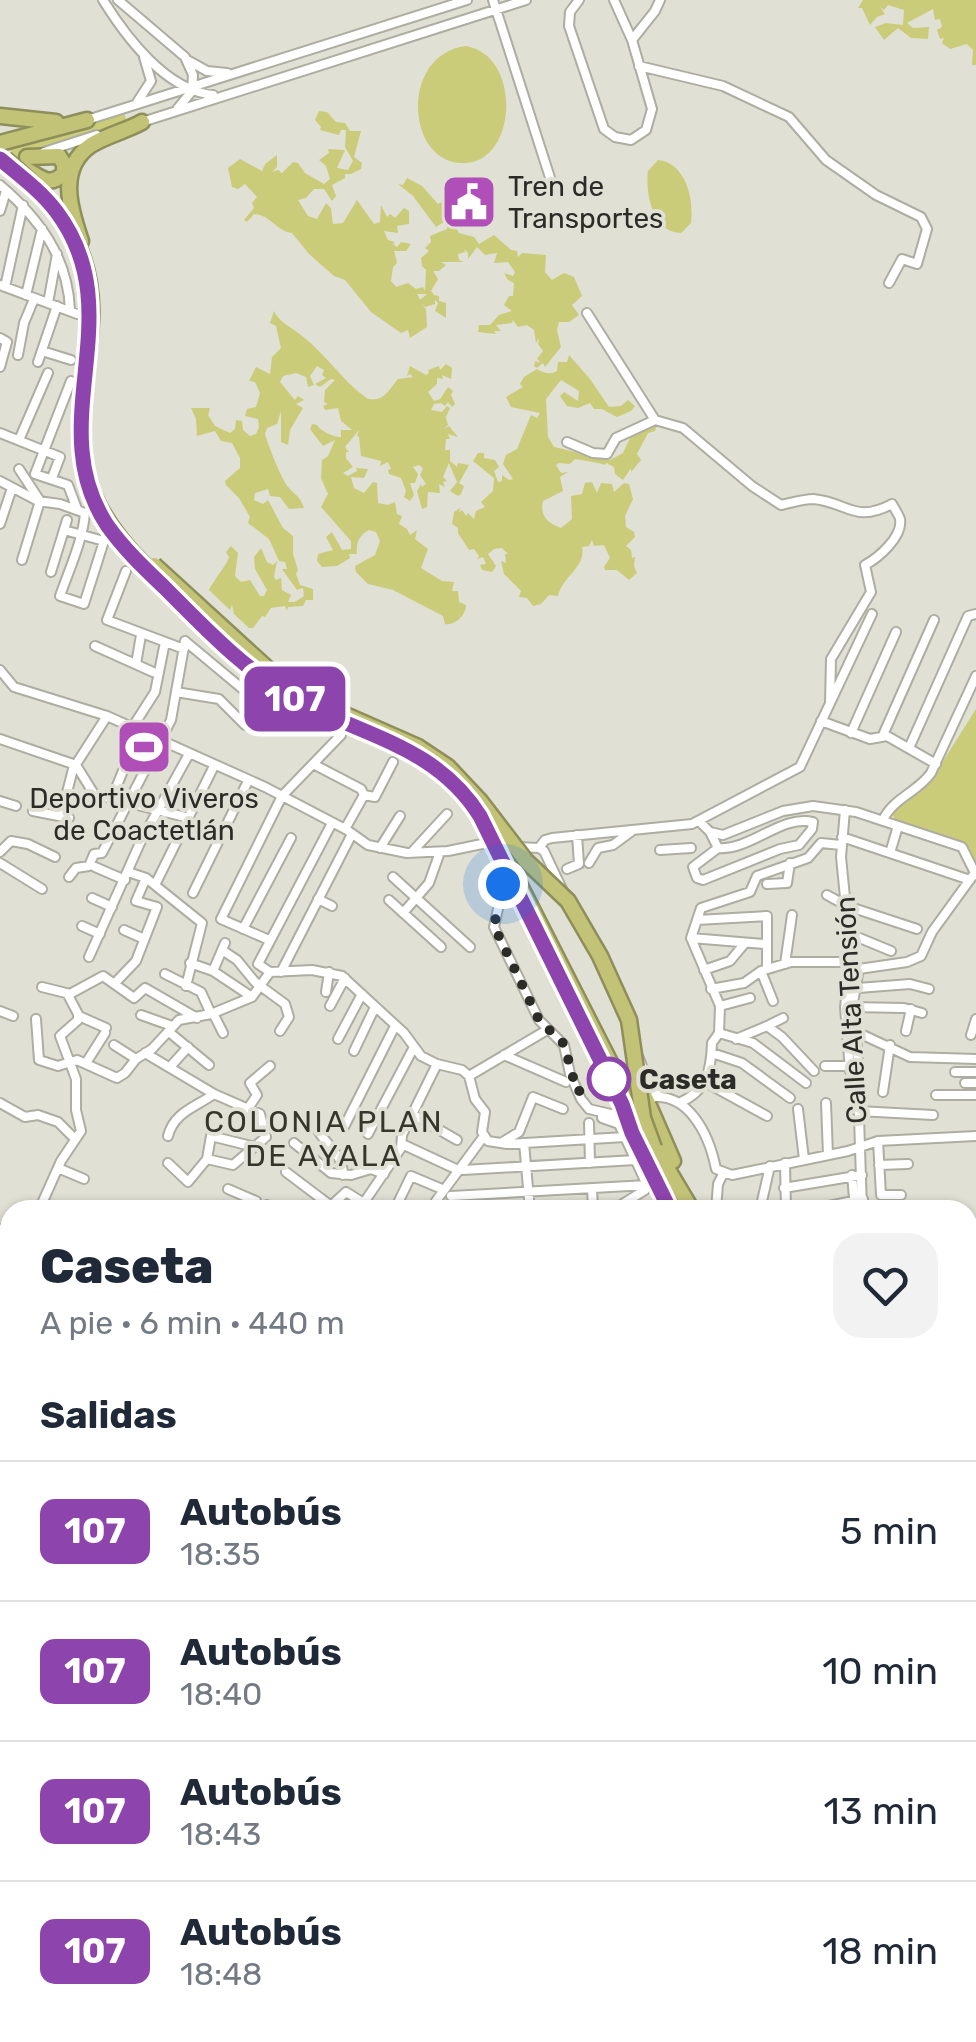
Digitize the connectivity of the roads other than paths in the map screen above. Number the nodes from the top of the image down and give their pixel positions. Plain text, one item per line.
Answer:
1 (103, 0) edge
2 (118, 0) edge
3 (467, 0) edge
4 (492, 0) edge
5 (526, 0) edge
6 (579, 0) edge
7 (614, 0) edge
8 (660, 0) edge
9 (496, 10) junction
10 (632, 40) junction
11 (140, 50) junction
12 (184, 57) junction
13 (638, 66) junction
14 (237, 73) junction
15 (191, 89) junction
16 (221, 96) junction
17 (130, 107) junction
18 (174, 111) junction
19 (0, 116) edge
20 (87, 120) junction
21 (142, 122) junction
22 (0, 154) edge
23 (26, 160) junction
24 (553, 187) dead end
25 (3, 188) edge
26 (23, 205) junction
27 (0, 211) edge
28 (42, 228) junction
29 (82, 242) junction
30 (57, 254) junction
31 (889, 283) dead end
32 (3, 286) edge
33 (30, 297) junction
34 (53, 305) junction
35 (586, 313) dead end
36 (0, 338) edge
37 (42, 351) junction
38 (18, 355) dead end
39 (71, 360) dead end
40 (38, 362) dead end
41 (0, 367) edge
42 (48, 372) dead end
43 (71, 380) dead end
44 (43, 384) junction
45 (65, 392) junction
46 (655, 420) junction
47 (0, 433) edge
48 (19, 440) junction
49 (567, 442) dead end
50 (43, 449) junction
51 (19, 469) dead end
52 (52, 478) junction
53 (0, 481) edge
54 (12, 488) junction
55 (40, 502) junction
56 (81, 511) junction
57 (0, 524) edge
58 (80, 535) junction
59 (22, 560) dead end
60 (126, 571) dead end
61 (51, 572) dead end
62 (872, 614) dead end
63 (972, 615) edge
64 (934, 620) dead end
65 (896, 632) dead end
66 (141, 635) junction
67 (166, 642) junction
68 (184, 645) junction
69 (96, 646) dead end
70 (136, 664) junction
71 (0, 670) edge
72 (153, 672) dead end
73 (976, 676) edge
74 (176, 692) junction
75 (830, 703) junction
76 (107, 716) junction
77 (275, 716) junction
78 (821, 721) junction
79 (135, 730) junction
80 (851, 732) junction
81 (883, 735) junction
82 (0, 739) edge
83 (159, 740) junction
84 (909, 748) junction
85 (188, 754) junction
86 (393, 762) dead end
87 (314, 764) junction
88 (936, 764) junction
89 (76, 765) junction
90 (214, 766) junction
91 (248, 781) junction
92 (364, 795) junction
93 (282, 796) junction
94 (112, 798) junction
95 (475, 799) junction
96 (0, 802) edge
97 (128, 802) junction
98 (16, 806) dead end
99 (159, 810) junction
100 (846, 810) junction
101 (447, 814) dead end
102 (400, 816) dead end
103 (189, 818) junction
104 (884, 820) junction
105 (699, 822) junction
106 (332, 823) junction
107 (39, 826) dead end
108 (898, 826) junction
109 (667, 828) junction
110 (348, 831) junction
111 (632, 831) junction
112 (710, 832) junction
113 (577, 835) junction
114 (292, 838) dead end
115 (842, 841) junction
116 (487, 844) dead end
117 (380, 848) junction
118 (539, 848) junction
119 (690, 848) dead end
120 (718, 848) junction
121 (0, 852) edge
122 (412, 852) junction
123 (440, 852) junction
124 (890, 853) junction
125 (55, 857) dead end
126 (0, 863) edge
127 (589, 863) dead end
128 (790, 863) junction
129 (425, 865) dead end
130 (95, 867) dead end
131 (436, 867) junction
132 (567, 870) dead end
133 (506, 872) junction
134 (126, 876) junction
135 (69, 877) dead end
136 (393, 877) dead end
137 (973, 877) edge
138 (146, 878) junction
139 (767, 884) dead end
140 (156, 885) junction
141 (42, 889) dead end
142 (193, 894) dead end
143 (827, 895) dead end
144 (92, 898) dead end
145 (318, 899) junction
146 (416, 899) junction
147 (390, 900) dead end
148 (332, 906) dead end
149 (847, 906) junction
150 (112, 907) junction
151 (402, 913) junction
152 (698, 915) junction
153 (792, 916) dead end
154 (82, 926) dead end
155 (917, 929) dead end
156 (124, 930) dead end
157 (244, 930) junction
158 (100, 934) junction
159 (850, 934) junction
160 (142, 938) junction
161 (691, 938) junction
162 (268, 940) junction
163 (928, 941) junction
164 (745, 942) junction
165 (765, 944) junction
166 (939, 945) dead end
167 (440, 947) dead end
168 (470, 947) dead end
169 (890, 951) dead end
170 (90, 956) dead end
171 (851, 958) junction
172 (190, 963) junction
173 (785, 964) junction
174 (704, 970) junction
175 (764, 970) junction
176 (213, 971) junction
177 (270, 972) junction
178 (281, 972) junction
179 (329, 972) junction
180 (165, 974) dead end
181 (346, 978) junction
182 (116, 983) junction
183 (186, 986) junction
184 (261, 986) junction
185 (42, 988) dead end
186 (858, 988) junction
187 (712, 989) junction
188 (929, 989) dead end
189 (326, 992) dead end
190 (70, 994) junction
191 (362, 994) junction
192 (252, 997) junction
193 (750, 998) dead end
194 (774, 1001) dead end
195 (330, 1006) dead end
196 (720, 1006) junction
197 (848, 1007) junction
198 (375, 1008) junction
199 (888, 1008) junction
200 (911, 1009) junction
201 (77, 1013) junction
202 (922, 1013) dead end
203 (6, 1014) edge
204 (212, 1014) junction
205 (141, 1015) dead end
206 (783, 1018) dead end
207 (36, 1019) dead end
208 (194, 1019) junction
209 (976, 1020) edge
210 (885, 1023) dead end
211 (2, 1025) edge
212 (394, 1026) junction
213 (766, 1026) junction
214 (170, 1029) junction
215 (200, 1030) dead end
216 (547, 1030) junction
217 (852, 1030) junction
218 (280, 1031) dead end
219 (906, 1031) dead end
220 (223, 1033) dead end
221 (720, 1033) junction
222 (971, 1035) dead end
223 (736, 1038) junction
224 (338, 1039) dead end
225 (114, 1045) dead end
226 (890, 1045) junction
227 (414, 1046) junction
228 (188, 1047) junction
229 (354, 1051) dead end
230 (712, 1054) junction
231 (504, 1055) junction
232 (141, 1056) junction
233 (976, 1060) edge
234 (86, 1063) junction
235 (68, 1064) junction
236 (436, 1064) junction
237 (210, 1065) dead end
238 (270, 1066) dead end
239 (825, 1066) dead end
240 (854, 1066) junction
241 (170, 1067) junction
242 (814, 1072) dead end
243 (956, 1072) dead end
244 (976, 1072) edge
245 (469, 1076) junction
246 (566, 1082) dead end
247 (705, 1082) junction
248 (964, 1082) dead end
249 (806, 1083) dead end
250 (976, 1083) edge
251 (883, 1092) dead end
252 (214, 1094) junction
253 (936, 1095) dead end
254 (976, 1095) edge
255 (649, 1098) junction
256 (790, 1098) dead end
257 (0, 1103) edge
258 (679, 1103) junction
259 (826, 1103) dead end
260 (249, 1107) junction
261 (563, 1109) dead end
262 (798, 1109) dead end
263 (858, 1111) junction
264 (412, 1114) junction
265 (602, 1114) junction
266 (615, 1115) dead end
267 (933, 1115) dead end
268 (767, 1116) dead end
269 (313, 1118) dead end
270 (590, 1123) dead end
271 (344, 1127) dead end
272 (368, 1134) dead end
273 (168, 1136) dead end
274 (484, 1136) junction
275 (626, 1136) junction
276 (976, 1136) edge
277 (74, 1138) junction
278 (588, 1139) junction
279 (457, 1140) dead end
280 (878, 1141) junction
281 (294, 1143) dead end
282 (524, 1143) junction
283 (402, 1144) junction
284 (501, 1144) junction
285 (256, 1148) junction
286 (858, 1148) junction
287 (828, 1154) junction
288 (206, 1159) junction
289 (804, 1159) junction
290 (635, 1160) junction
291 (168, 1163) dead end
292 (590, 1163) junction
293 (785, 1163) junction
294 (908, 1164) dead end
295 (879, 1165) junction
296 (770, 1166) junction
297 (58, 1168) junction
298 (526, 1168) junction
299 (460, 1170) junction
300 (286, 1172) dead end
301 (384, 1174) junction
302 (723, 1174) junction
303 (342, 1175) junction
304 (857, 1175) junction
305 (84, 1179) dead end
306 (647, 1186) junction
307 (228, 1188) dead end
308 (592, 1188) junction
309 (784, 1188) junction
310 (442, 1189) junction
311 (529, 1192) junction
312 (901, 1195) dead end
313 (451, 1196) dead end
314 (629, 1199) edge
315 (44, 1200) edge
316 (254, 1200) edge
317 (319, 1200) edge
318 (338, 1200) edge
319 (357, 1200) edge
320 (366, 1200) edge
321 (400, 1200) edge
322 (436, 1200) edge
323 (529, 1200) edge
324 (593, 1200) edge
325 (669, 1200) edge
326 (674, 1200) edge
327 (675, 1200) edge
328 (675, 1200) edge
329 (676, 1200) edge
330 (717, 1200) edge
331 (762, 1200) edge
332 (785, 1200) edge
333 (859, 1200) edge

1 - 11 street
2 - 12 street
3 - 14 street
4 - 9 street
5 - 9 street
6 - 13 street
7 - 10 street
8 - 10 street
9 - 16 street
9 - 24 street
10 - 13 street
11 - 15 street
11 - 17 street
12 - 14 street
12 - 15 street
13 - 31 street
14 - 15 street
15 - 16 street
15 - 17 street
15 - 18 street
16 - 18 street
17 - 20 street
18 - 21 street
19 - 20 highway
20 - 22 highway
21 - 23 street
21 - 29 highway
22 - 23 highway, bridge
22 - 133 highway
22 - 327 highway, bridge
23 - 29 highway
25 - 26 street
25 - 27 street
26 - 28 street
26 - 32 street
28 - 30 street
28 - 33 street
29 - 95 highway
30 - 34 street
30 - 34 street
32 - 33 street
33 - 34 street
33 - 38 street
34 - 37 street
35 - 46 street
36 - 41 street
37 - 39 street
37 - 40 street
42 - 44 street
43 - 45 street
44 - 45 street
44 - 48 street
45 - 50 street
46 - 49 street
46 - 75 street
47 - 48 street
48 - 50 street
50 - 52 street
50 - 52 street
51 - 55 street
52 - 56 street
53 - 54 street
54 - 55 street
54 - 57 street
55 - 56 street
55 - 59 street
56 - 58 street
58 - 58 street
58 - 61 street
60 - 66 street
62 - 75 street
63 - 84 street
64 - 81 street
65 - 80 street
66 - 67 street
66 - 70 street
67 - 68 street
67 - 79 street
68 - 74 street
68 - 77 street
69 - 70 street
70 - 72 street
71 - 76 street
73 - 88 street
74 - 77 street
74 - 83 street
75 - 78 street
76 - 79 street
76 - 89 street
77 - 87 street
78 - 80 street
78 - 105 street
79 - 83 street
79 - 94 street
80 - 81 street
81 - 84 street
82 - 89 street
83 - 85 street
83 - 97 street
84 - 88 street
85 - 90 street
85 - 99 street
86 - 92 street
87 - 92 street
87 - 93 street
88 - 104 street
89 - 94 street
89 - 107 street
90 - 91 street
90 - 103 street
91 - 93 street
91 - 142 street
92 - 110 street
93 - 106 street
93 - 157 street
94 - 97 street
95 - 118 street
95 - 328 highway
96 - 98 street
97 - 99 street
97 - 135 street
99 - 103 street
99 - 134 street
100 - 104 street
100 - 112 street
100 - 115 street, Calle Alta Tensión
101 - 122 street
102 - 117 street
103 - 140 street
104 - 108 street
105 - 109 street
105 - 112 street
106 - 110 street
106 - 162 street
108 - 124 street
108 - 137 street
109 - 111 street
109 - 119 street
110 - 117 street
110 - 145 street
111 - 113 street
111 - 127 street
112 - 120 street
113 - 118 street
113 - 132 street
114 - 157 street
115 - 124 street
115 - 128 street
115 - 149 street, Calle Alta Tensión
116 - 123 street
117 - 122 street
118 - 255 street
120 - 120 street
121 - 125 street
122 - 123 street
123 - 131 street
124 - 137 street
126 - 141 street
128 - 139 street
128 - 152 street
129 - 131 street
130 - 134 street
131 - 146 street
133 - 216 street
133 - 326 highway
134 - 138 street
134 - 150 street
136 - 146 street
137 - 163 street
138 - 140 street
138 - 160 street
140 - 172 street
143 - 149 street
144 - 150 street
145 - 148 street
145 - 178 street
146 - 151 street
146 - 168 street
147 - 151 street
149 - 155 street
149 - 159 street, Calle Alta Tensión
150 - 158 street
151 - 167 street
152 - 161 street
152 - 165 street
153 - 173 street
154 - 158 street
156 - 160 street
157 - 162 street
158 - 170 street
159 - 169 street
159 - 171 street, Calle Alta Tensión
160 - 182 street
161 - 164 street
161 - 174 street
162 - 177 street
163 - 166 street
163 - 186 street
164 - 165 street
164 - 174 street
165 - 175 street
171 - 173 street
171 - 197 street, Calle Alta Tensión
172 - 176 street
172 - 183 street
173 - 175 street
174 - 187 street
175 - 187 street
175 - 194 street
176 - 184 street
176 - 192 street
177 - 178 street
177 - 184 street
178 - 179 street
179 - 181 street
179 - 189 street
180 - 183 street
181 - 191 street
181 - 195 street
182 - 190 street
182 - 208 street
183 - 204 street
184 - 192 street
184 - 218 street
185 - 190 street
186 - 188 street
186 - 197 street
187 - 196 street
190 - 201 street
191 - 198 street
191 - 224 street
192 - 204 street
193 - 196 street
196 - 221 street
197 - 199 street
197 - 217 street, Calle Alta Tensión
198 - 212 street
198 - 229 street
199 - 200 street
199 - 210 street
200 - 202 street
200 - 219 street
201 - 234 street
201 - 235 street
203 - 211 street
204 - 208 street
204 - 220 street
205 - 214 street
206 - 213 street
207 - 235 street
208 - 214 street
208 - 215 street
209 - 222 street
212 - 227 street
212 - 271 street
213 - 223 street
213 - 242 street
214 - 228 street
214 - 232 street
216 - 231 street
216 - 265 street
217 - 226 street
217 - 240 street, Calle Alta Tensión
221 - 223 street
221 - 230 street
223 - 249 street
225 - 232 street
226 - 233 street
226 - 251 street
227 - 236 street
227 - 272 street
228 - 237 street
228 - 241 street
230 - 247 street
230 - 256 street
231 - 245 street
231 - 246 street
232 - 234 street
232 - 241 street
234 - 235 street
235 - 277 street
236 - 245 street
236 - 264 street
238 - 260 street
239 - 240 street
240 - 263 street, Calle Alta Tensión
241 - 252 street
243 - 244 street
245 - 274 street
247 - 258 street
247 - 268 street
248 - 250 street
252 - 260 street
252 - 273 street
253 - 254 street
255 - 258 street
255 - 329 highway
257 - 277 street
258 - 302 street
259 - 287 street
260 - 285 street
261 - 284 street
262 - 289 street
263 - 267 street
263 - 286 street, Calle Alta Tensión
264 - 279 street
264 - 283 street
265 - 266 street
265 - 275 street
269 - 303 street
270 - 278 street
274 - 284 street
274 - 299 street
275 - 278 street
275 - 290 street
276 - 280 street
277 - 297 street
278 - 282 street
278 - 292 street
280 - 286 street
280 - 295 street
281 - 303 street
282 - 284 street
282 - 298 street
283 - 299 street
283 - 301 street
285 - 288 street
285 - 288 street
286 - 287 street
286 - 304 street, Calle Alta Tensión
287 - 289 street
288 - 291 street
289 - 293 street
290 - 292 street
290 - 306 street
292 - 298 street
293 - 296 street
293 - 309 street
294 - 295 street
295 - 312 street
296 - 302 street
296 - 331 street
297 - 305 street
297 - 315 street
298 - 299 street
298 - 311 street
299 - 310 street
300 - 317 street
301 - 303 street
301 - 320 street
302 - 330 street
304 - 309 street
304 - 333 street, Calle Alta Tensión
306 - 308 street
306 - 314 street
306 - 325 street
307 - 316 street
308 - 311 street
308 - 324 street
309 - 332 street
310 - 321 street
310 - 322 street
311 - 313 street
311 - 323 street
318 - 319 street

